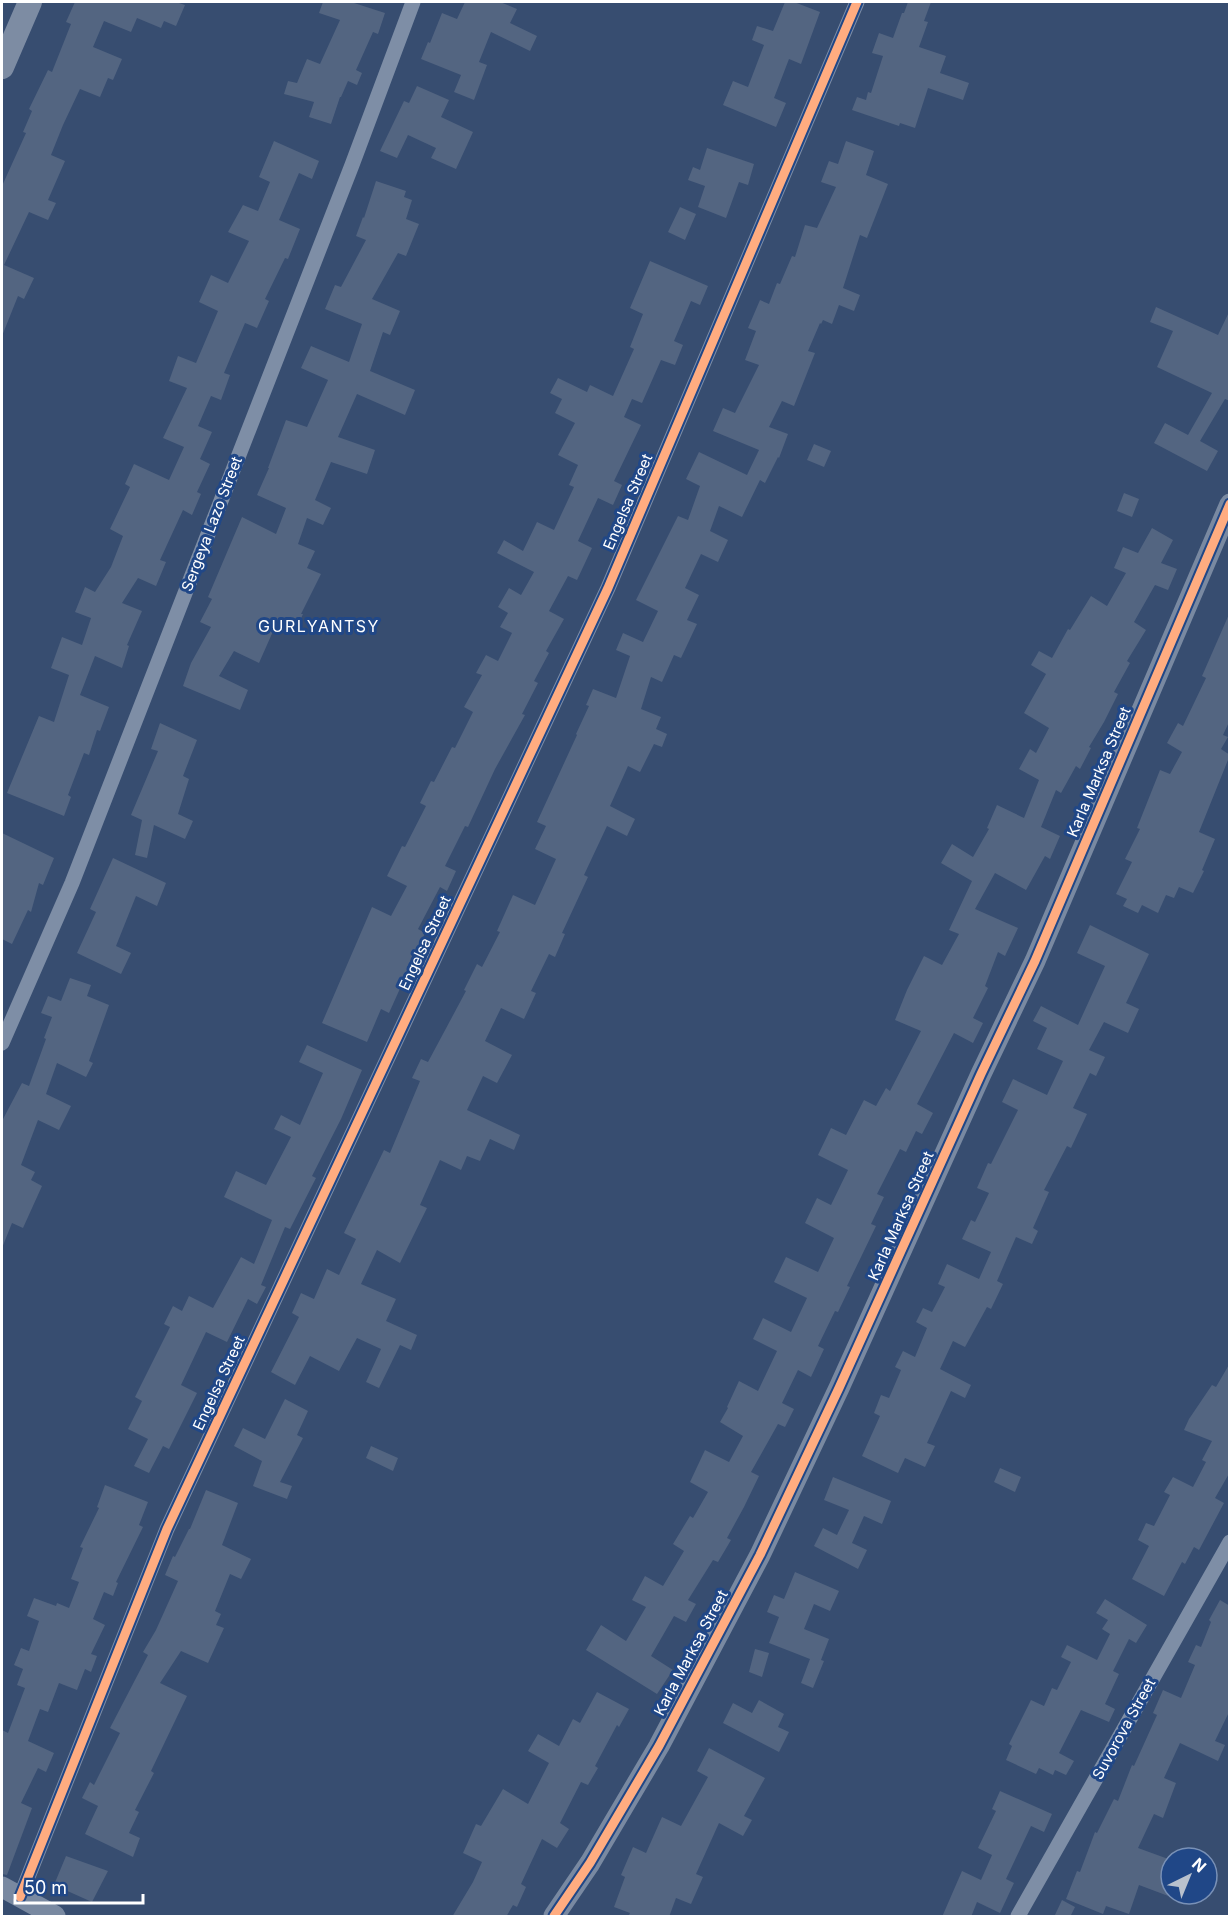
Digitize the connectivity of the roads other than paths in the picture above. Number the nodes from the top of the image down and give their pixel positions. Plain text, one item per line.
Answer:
1 (30, 2) edge
2 (413, 2) edge
3 (857, 2) edge
4 (2, 67) edge
5 (1230, 504) edge
6 (2, 1043) edge
7 (1230, 1542) edge
8 (2, 1887) edge
9 (20, 1897) junction
10 (55, 1917) edge
11 (554, 1917) edge
12 (1018, 1917) edge

1 - 4 main road
2 - 6 street, Sergeya Lazo Street
3 - 9 street, Engelsa Street
5 - 11 street, Karla Marksa Street
7 - 12 street, Suvorova Street
8 - 9 street
9 - 10 street

